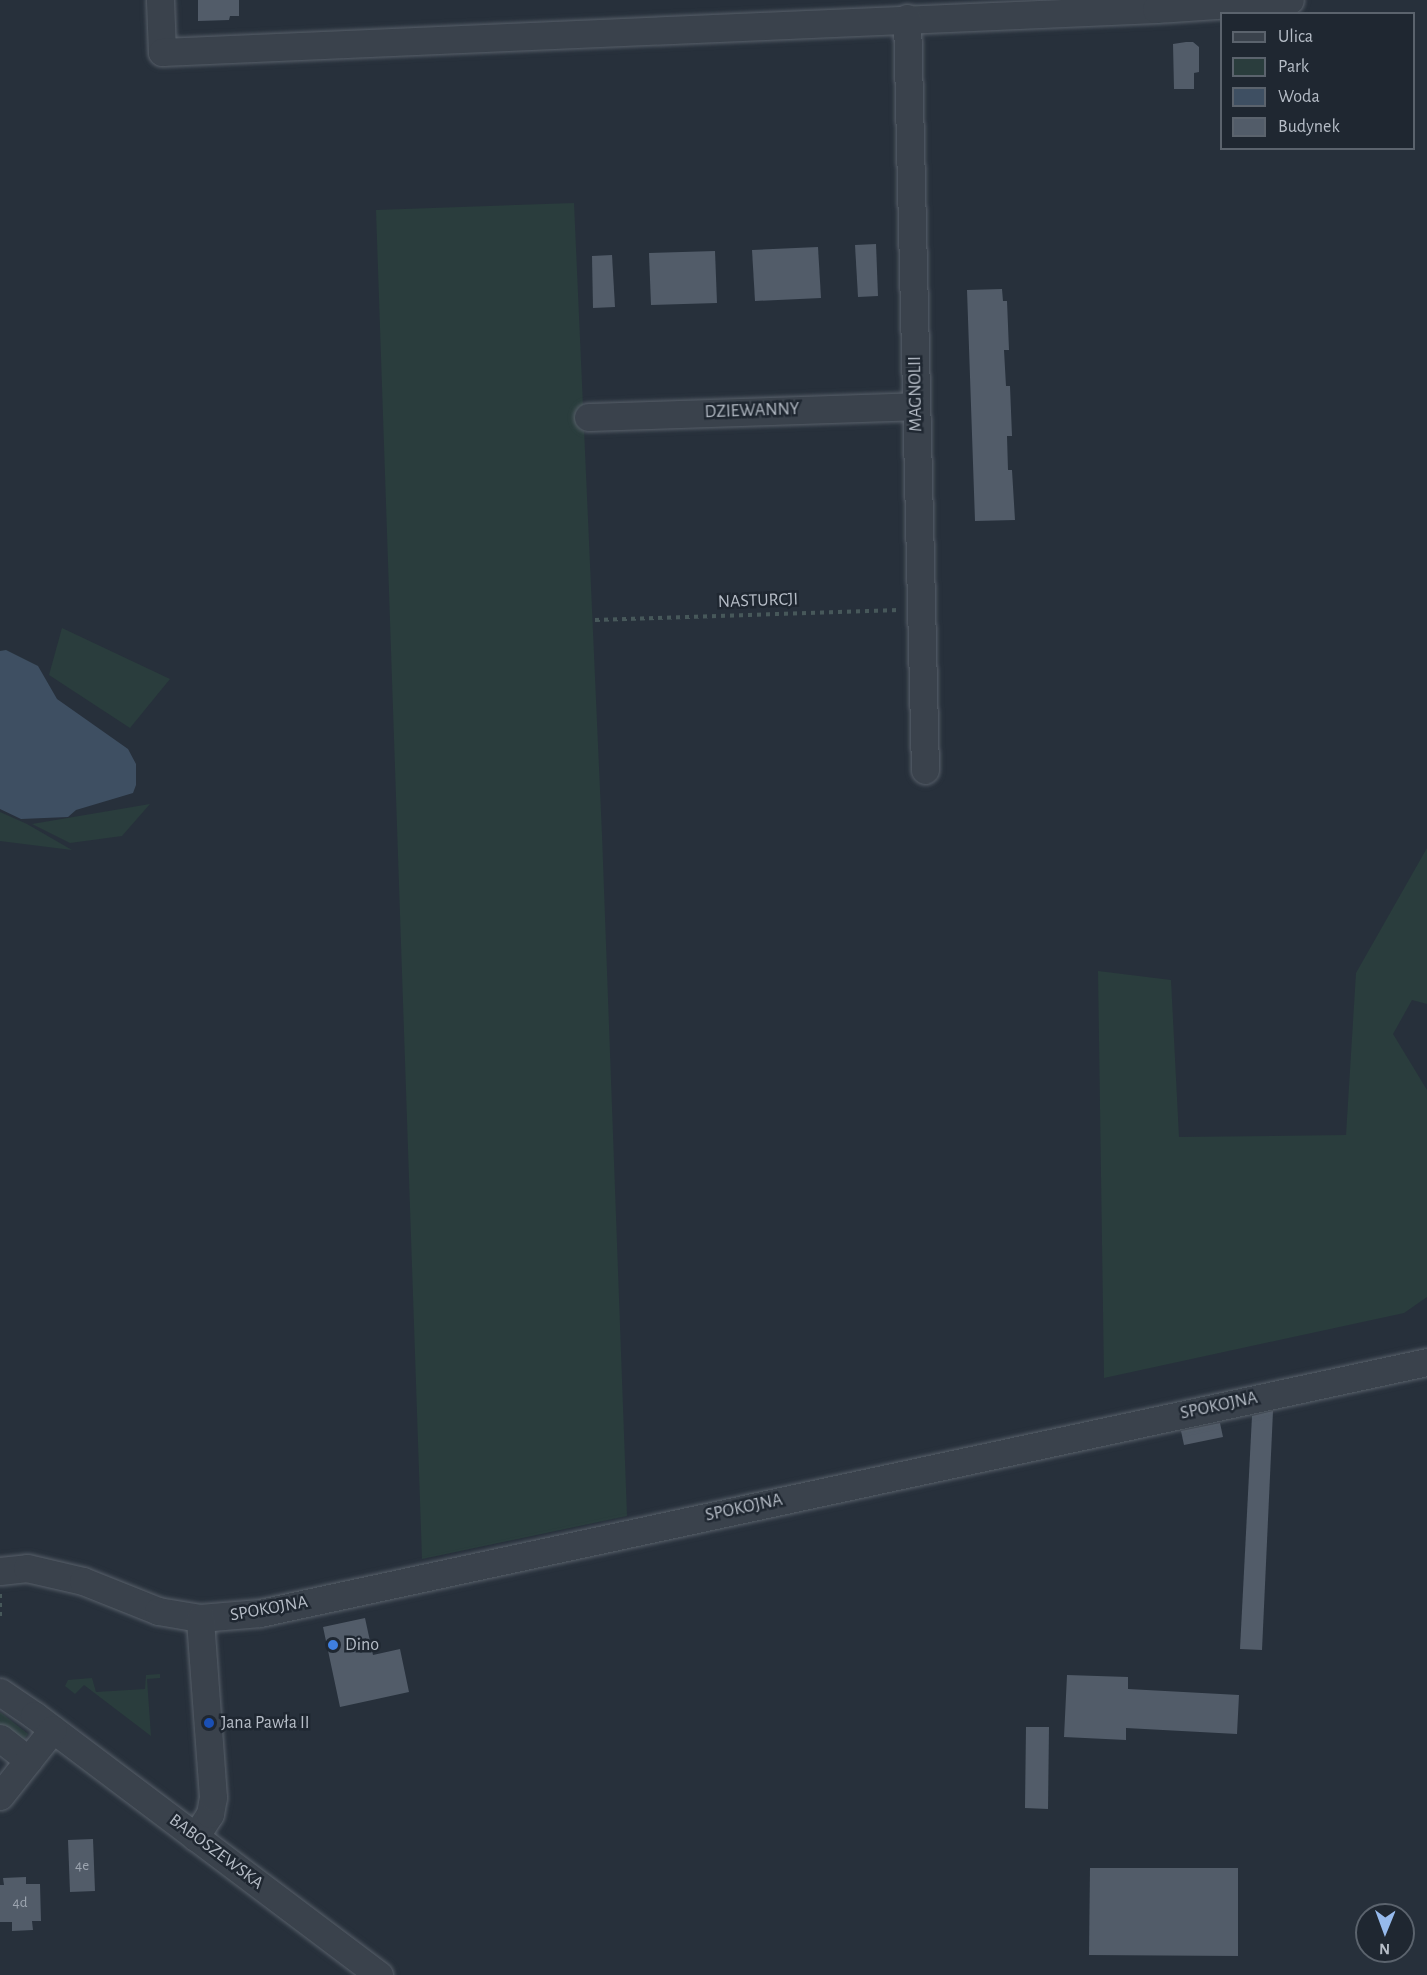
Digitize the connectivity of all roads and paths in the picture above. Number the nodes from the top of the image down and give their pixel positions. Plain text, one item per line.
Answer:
1 (160, 0) edge
2 (1290, 0) edge
3 (1156, 4) edge
4 (919, 12) edge
5 (916, 406) junction
6 (588, 417) dead end
7 (921, 610) junction
8 (595, 620) dead end
9 (925, 770) dead end
10 (1427, 1362) edge
11 (0, 1571) edge
12 (64, 1577) junction
13 (0, 1589) edge
14 (0, 1594) edge
15 (0, 1618) edge
16 (200, 1618) junction
17 (0, 1669) edge
18 (10, 1699) edge
19 (53, 1729) junction
20 (0, 1737) edge
21 (28, 1760) junction
22 (0, 1796) edge
23 (195, 1837) junction
24 (379, 1975) edge

1 - 4 street
2 - 3 street
3 - 4 street
4 - 5 street, MAGNOLII
5 - 6 street, DZIEWANNY
5 - 7 street, MAGNOLII
7 - 8 path, NASTURCJI
7 - 9 street, MAGNOLII
10 - 16 street, SPOKOJNA
11 - 12 street, SPOKOJNA
12 - 13 street, SPOKOJNA
12 - 16 street, SPOKOJNA
14 - 15 path
16 - 23 street
17 - 18 street, BABOSZEWSKA
18 - 19 street, BABOSZEWSKA
19 - 21 street
19 - 23 street, BABOSZEWSKA
20 - 21 street
21 - 22 street
23 - 24 street, BABOSZEWSKA

